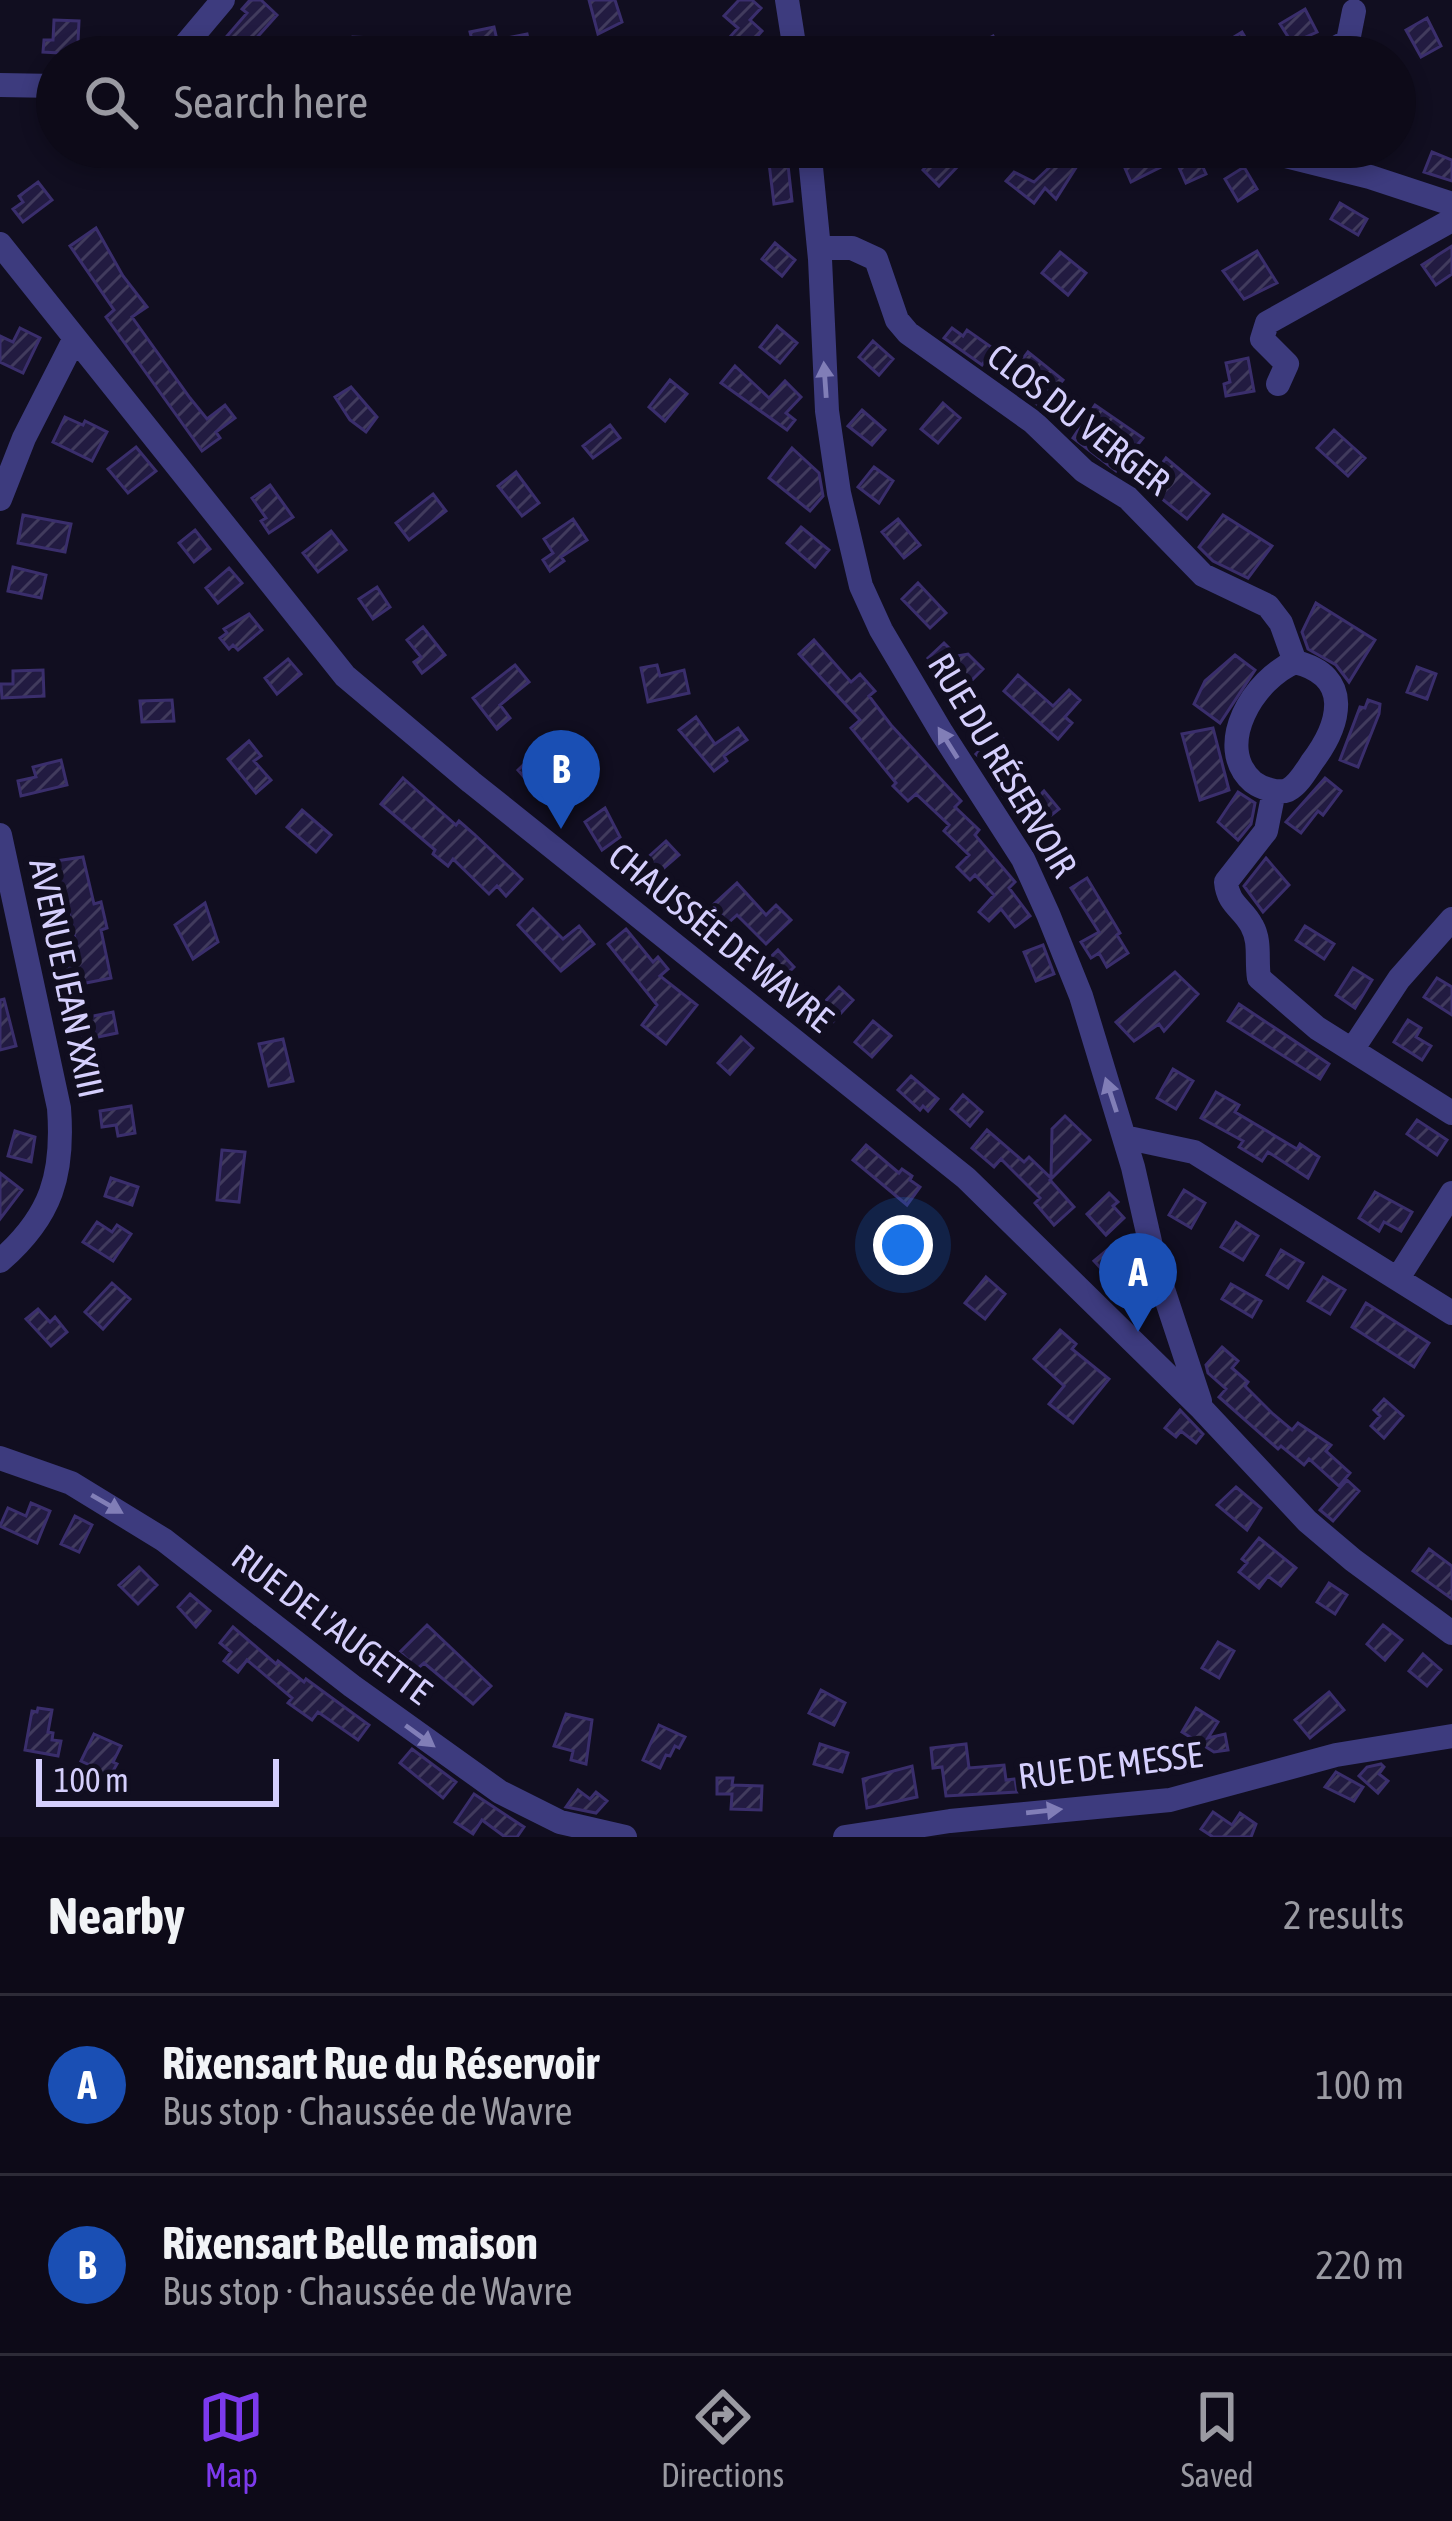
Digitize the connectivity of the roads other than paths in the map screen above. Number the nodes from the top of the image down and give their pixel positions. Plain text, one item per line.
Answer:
1 (223, 0) edge
2 (787, 0) edge
3 (1354, 11) dead end
4 (193, 36) edge
5 (793, 36) edge
6 (1349, 36) edge
7 (0, 85) edge
8 (36, 86) edge
9 (811, 168) edge
10 (1334, 168) edge
11 (1452, 204) edge
12 (1452, 220) edge
13 (0, 244) edge
14 (819, 248) junction
15 (75, 338) junction
16 (1277, 384) dead end
17 (0, 500) edge
18 (1294, 662) junction
19 (1274, 791) junction
20 (0, 835) edge
21 (1452, 919) edge
22 (1352, 1050) junction
23 (1452, 1114) edge
24 (1124, 1137) junction
25 (1452, 1193) edge
26 (0, 1261) edge
27 (1398, 1278) junction
28 (1452, 1312) edge
29 (1202, 1408) junction
30 (0, 1458) edge
31 (1452, 1633) edge
32 (1452, 1736) edge
33 (625, 1837) edge
34 (845, 1837) edge

1 - 4 street
2 - 5 street
3 - 6 street
7 - 8 street
9 - 14 street, RUE DU RÉSERVOIR
10 - 11 street
12 - 16 street
13 - 15 street, CHAUSSÉE DE WAVRE
14 - 18 street, CLOS DU VERGER
24 -> 14 street, RUE DU RÉSERVOIR
15 - 17 street
15 - 29 street, CHAUSSÉE DE WAVRE
18 - 19 street
18 - 19 street, CLOS DU VERGER
19 - 22 street
20 - 26 street, AVENUE JEAN XXIII
21 - 22 street
22 - 23 street
24 - 27 street
24 - 29 street, RUE DU RÉSERVOIR
25 - 27 street
27 - 28 street
29 - 31 street, CHAUSSÉE DE WAVRE
30 -> 33 street, RUE DE L'AUGETTE
34 -> 32 street, RUE DE MESSE

